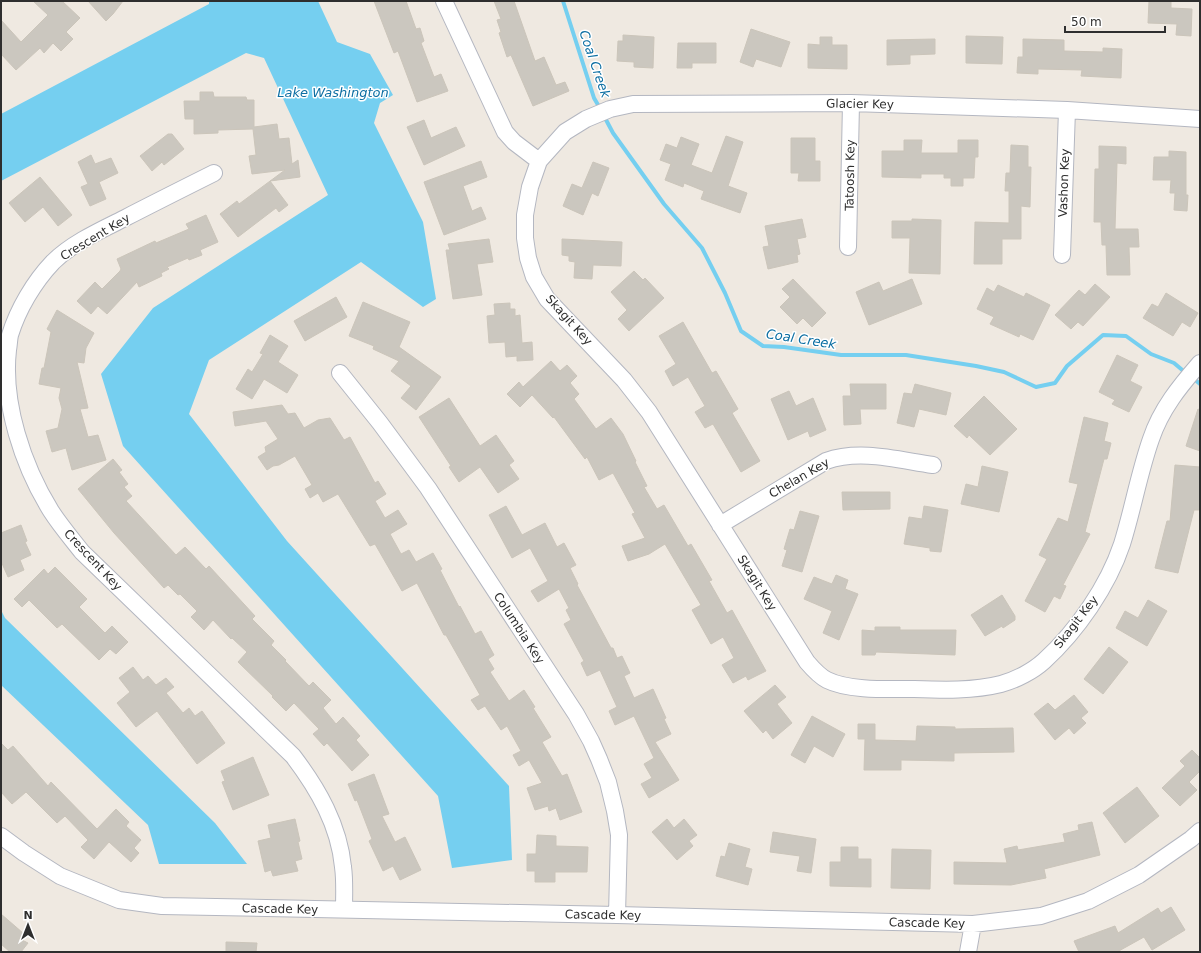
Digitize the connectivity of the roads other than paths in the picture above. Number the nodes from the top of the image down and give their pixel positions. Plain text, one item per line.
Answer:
1 (444, 1) edge
2 (851, 103) junction
3 (1067, 110) junction
4 (1200, 119) edge
5 (539, 161) junction
6 (214, 173) dead end
7 (848, 247) dead end
8 (1062, 255) dead end
9 (1199, 364) edge
10 (340, 373) dead end
11 (933, 465) dead end
12 (720, 526) junction
13 (1200, 831) edge
14 (1, 836) edge
15 (344, 910) junction
16 (617, 915) junction
17 (973, 924) junction
18 (968, 952) edge

1 - 5 street
2 - 3 street, Glacier Key
2 - 5 street, Glacier Key
2 - 7 street, Tatoosh Key
3 - 4 street, Glacier Key
3 - 8 street, Vashon Key
5 - 12 street, Skagit Key
6 - 15 street, Crescent Key
9 - 12 street, Skagit Key
10 - 16 street, Columbia Key
11 - 12 street, Chelan Key
13 - 17 street, Cascade Key
14 - 15 street, Cascade Key
15 - 16 street, Cascade Key
16 - 17 street, Cascade Key
17 - 18 street

